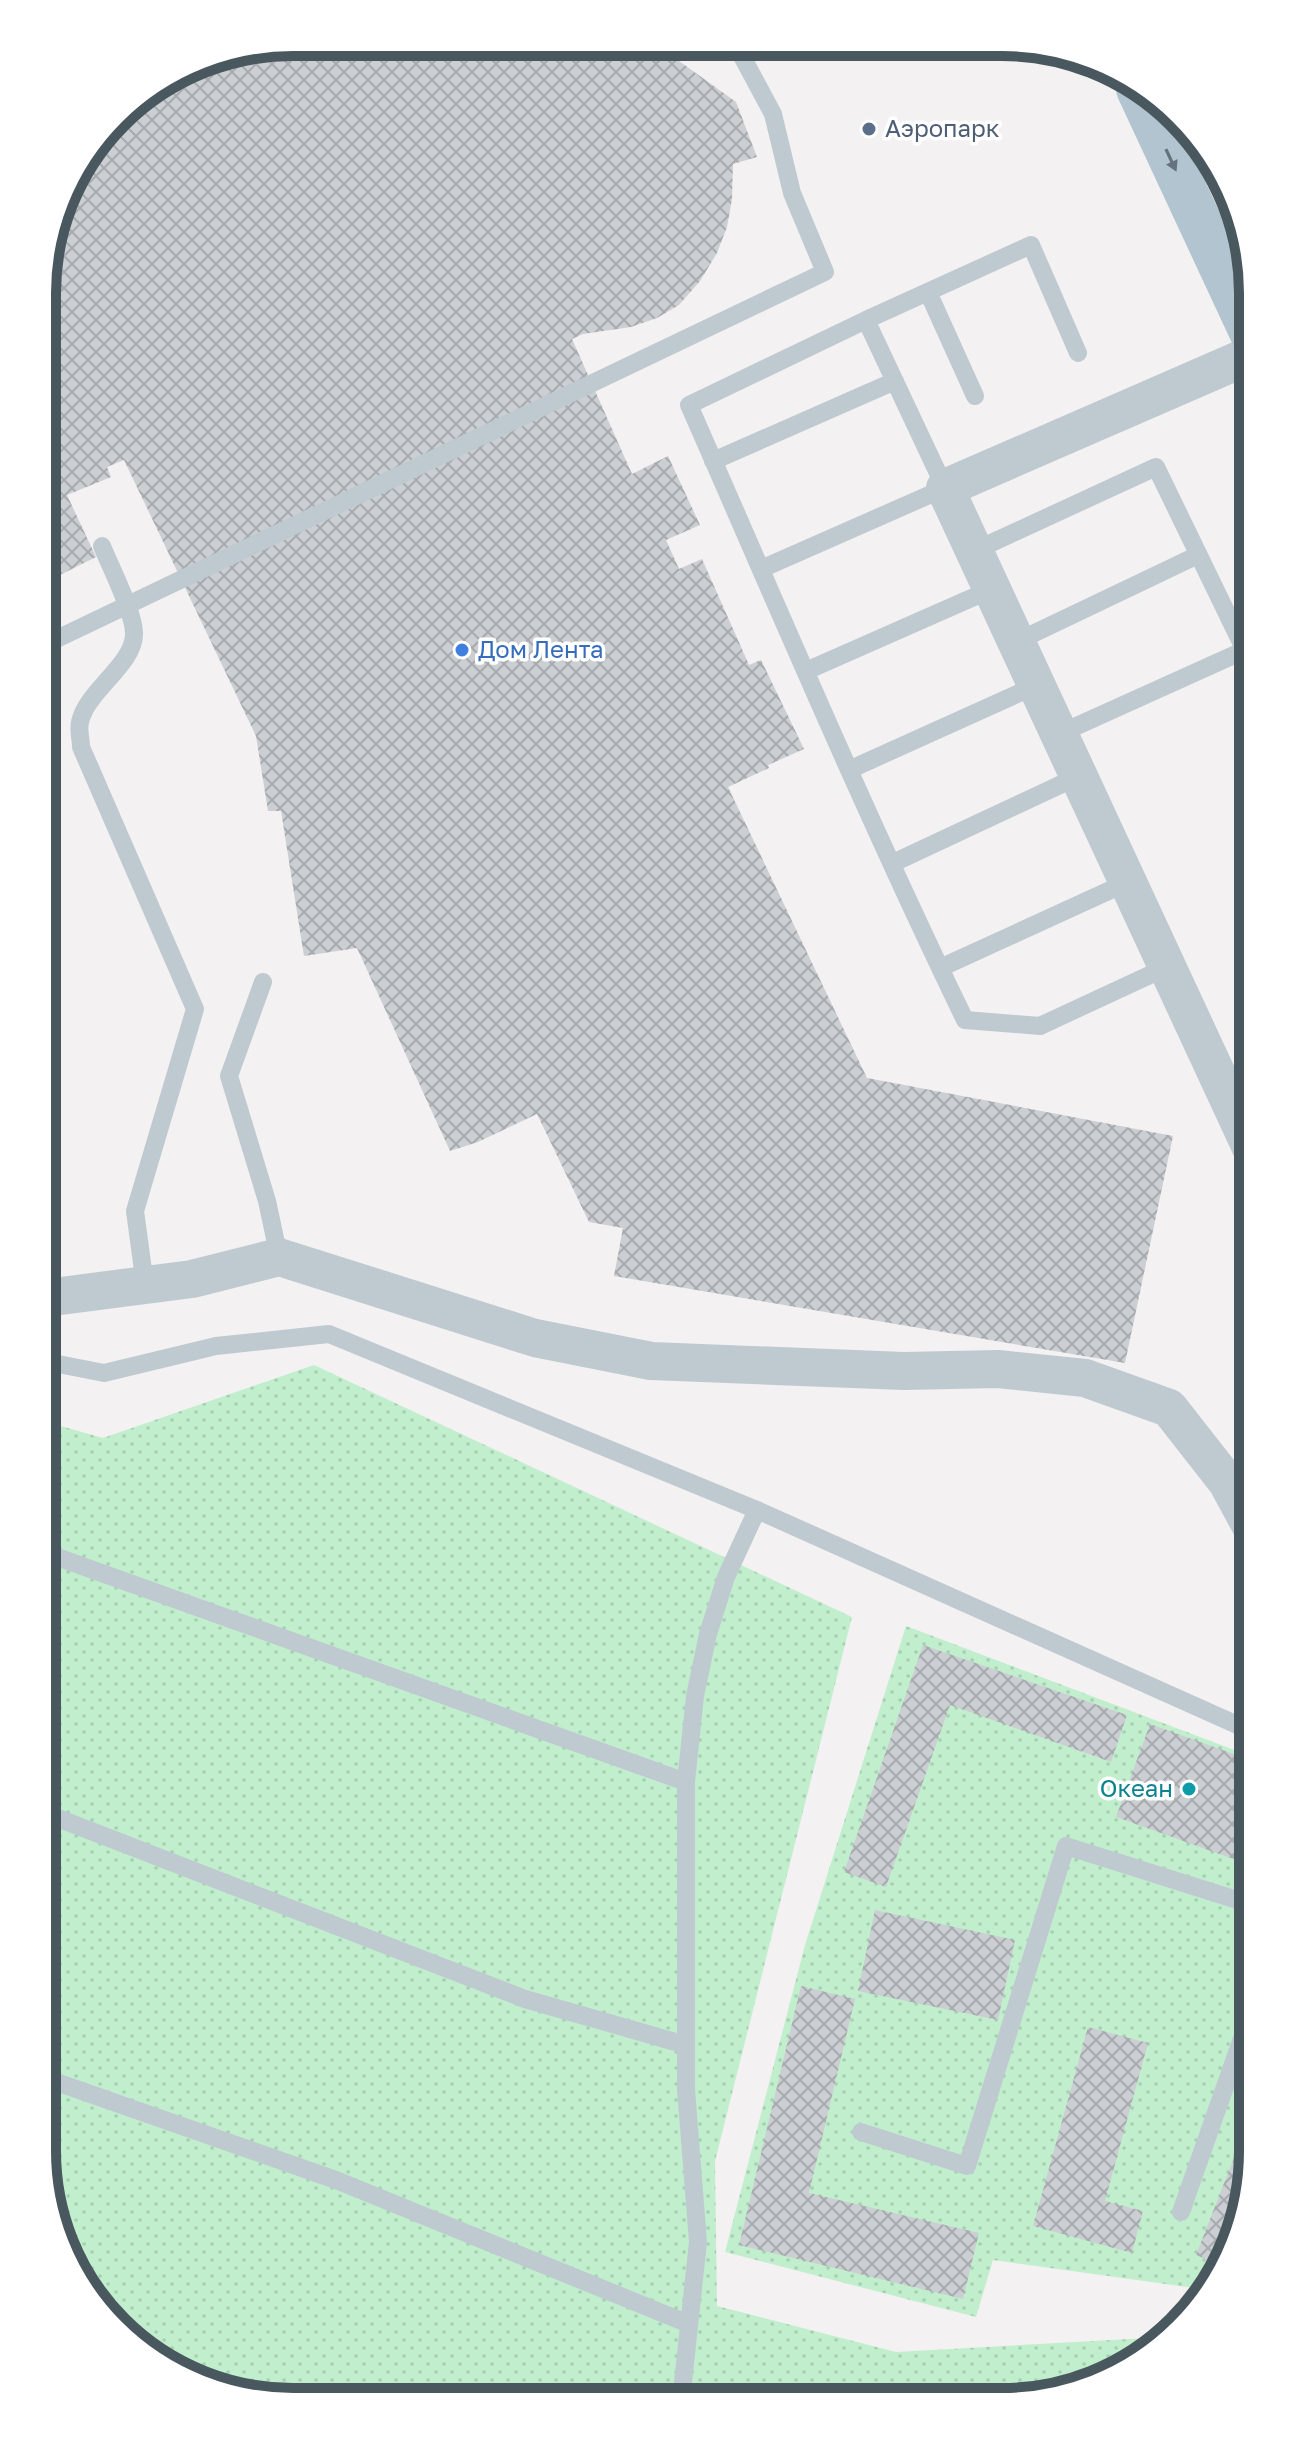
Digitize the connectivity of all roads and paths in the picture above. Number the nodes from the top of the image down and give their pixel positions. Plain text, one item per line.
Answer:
1 (742, 56) edge
2 (1145, 105) edge
3 (928, 292) junction
4 (1239, 306) edge
5 (866, 320) junction
6 (1078, 353) dead end
7 (1239, 360) edge
8 (895, 381) junction
9 (975, 396) dead end
10 (713, 461) junction
11 (945, 488) junction
12 (102, 546) dead end
13 (974, 551) junction
14 (1198, 555) junction
15 (761, 569) junction
16 (992, 589) junction
17 (1239, 637) edge
18 (56, 639) edge
19 (1016, 642) junction
20 (1239, 662) edge
21 (806, 671) junction
22 (1037, 685) junction
23 (1059, 734) junction
24 (851, 769) junction
25 (1079, 776) junction
26 (893, 863) junction
27 (1128, 882) junction
28 (1167, 967) junction
29 (940, 968) junction
30 (263, 982) dead end
31 (1239, 1121) edge
32 (279, 1257) junction
33 (145, 1285) junction
34 (56, 1297) edge
35 (56, 1364) edge
36 (1238, 1503) edge
37 (757, 1510) junction
38 (56, 1557) edge
39 (1238, 1725) edge
40 (686, 1782) junction
41 (56, 1817) edge
42 (1238, 1900) edge
43 (686, 2045) junction
44 (1238, 2050) edge
45 (56, 2082) edge
46 (861, 2132) dead end
47 (1181, 2212) dead end
48 (689, 2324) junction
49 (682, 2388) edge

1 - 18 lane
2 -> 4 main road
3 - 5 lane
3 - 6 lane
3 - 9 lane
5 - 8 lane
5 - 10 lane
7 - 11 street
8 - 10 lane
8 - 11 lane
10 - 15 lane
11 - 13 street
11 - 15 lane
12 - 33 lane
13 - 14 lane
13 - 16 street
14 - 17 lane
14 - 19 lane
15 - 21 lane
16 - 19 street
16 - 21 lane
19 - 22 street
20 - 23 lane
21 - 24 lane
22 - 23 street
22 - 24 lane
23 - 25 street
24 - 26 lane
25 - 26 lane
25 - 27 street
26 - 29 lane
27 - 28 street
27 - 29 lane
28 - 29 lane
28 - 31 street
30 - 32 lane
32 - 33 street
32 - 36 street
33 - 34 street
35 - 37 lane
37 - 39 lane
37 - 40 lane
38 - 40 lane
40 - 43 lane
41 - 43 lane
42 - 46 lane
43 - 48 lane
44 - 47 lane
45 - 48 lane
48 - 49 lane

